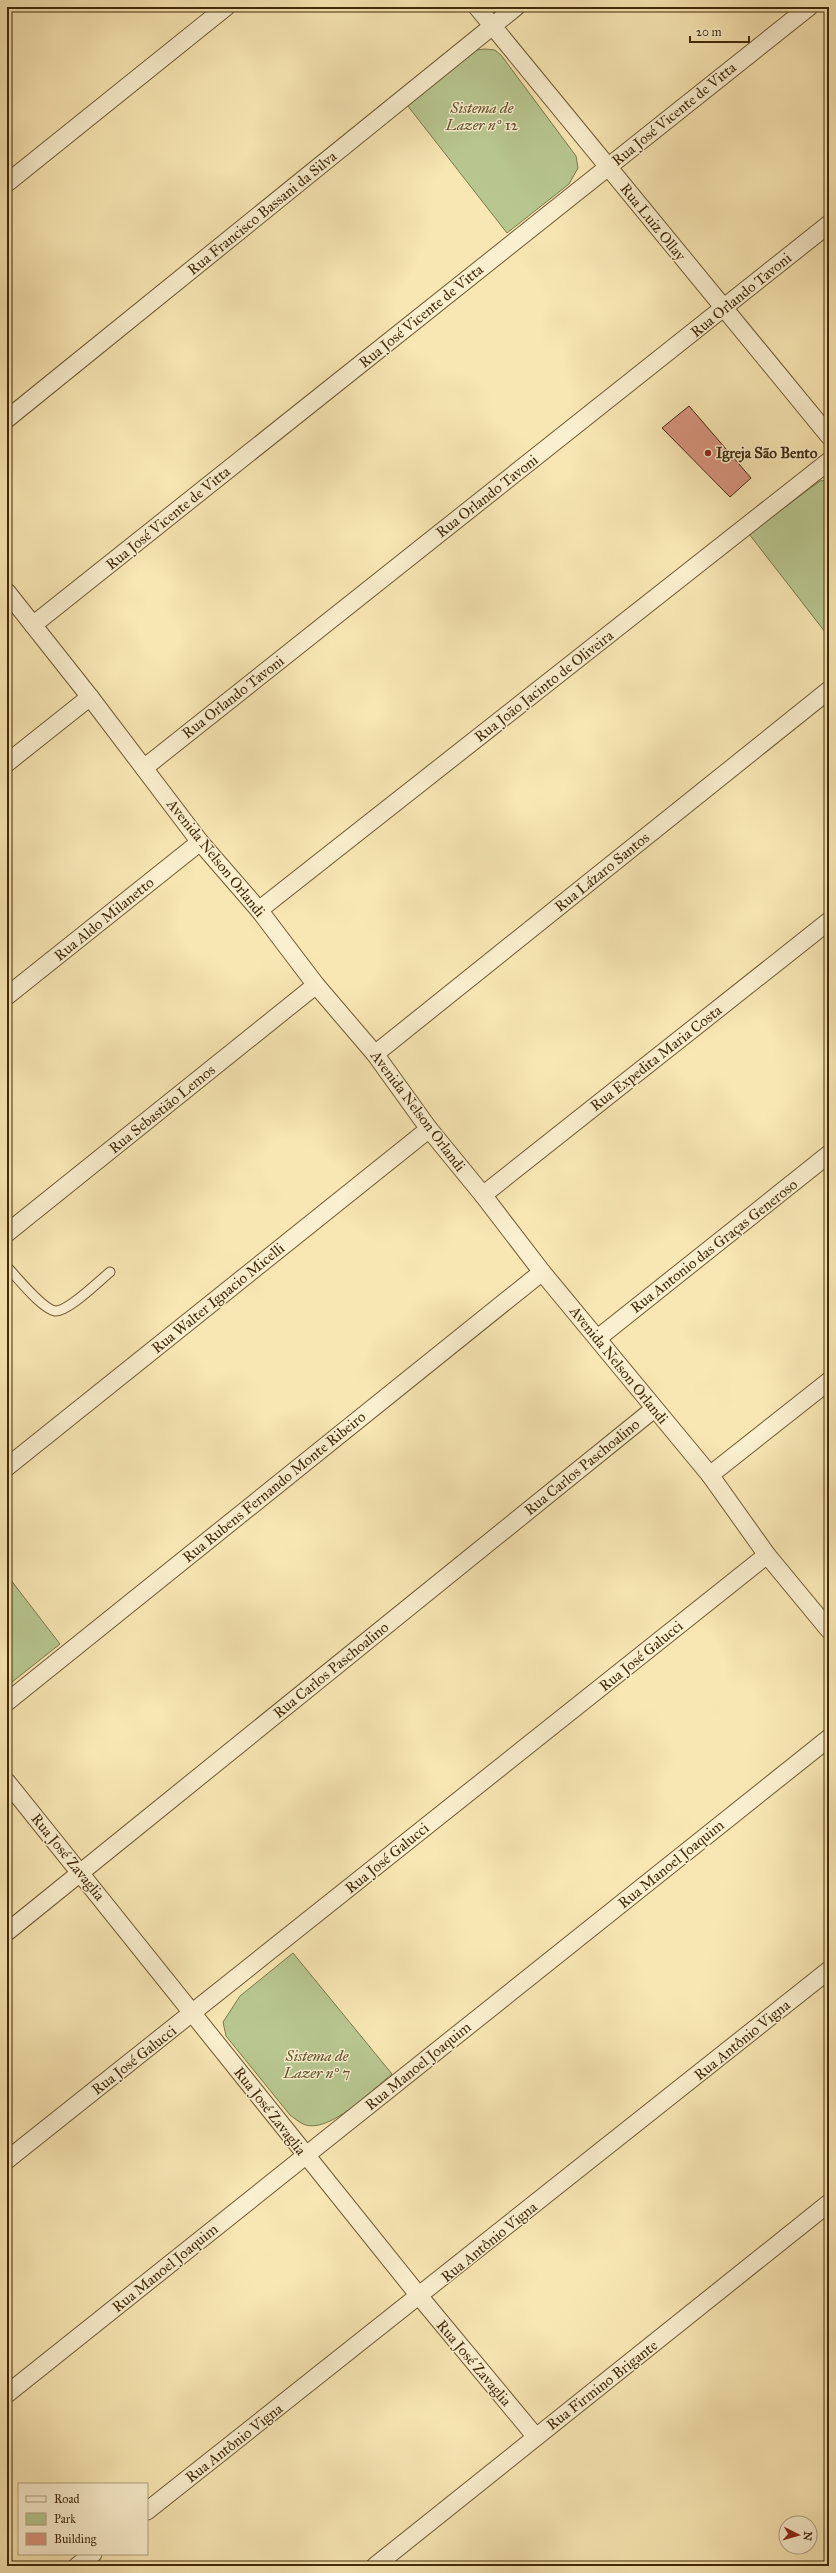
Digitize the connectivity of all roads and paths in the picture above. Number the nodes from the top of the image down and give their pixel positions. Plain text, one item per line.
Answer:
1 (226, 7) edge
2 (477, 7) edge
3 (516, 7) edge
4 (809, 7) edge
5 (492, 26) junction
6 (608, 167) junction
7 (7, 183) edge
8 (829, 224) edge
9 (723, 310) junction
10 (7, 419) edge
11 (829, 436) edge
12 (829, 461) edge
13 (7, 592) edge
14 (33, 625) junction
15 (829, 690) edge
16 (90, 696) junction
17 (7, 763) edge
18 (144, 768) junction
19 (200, 842) junction
20 (259, 910) junction
21 (829, 920) edge
22 (316, 984) junction
23 (7, 996) edge
24 (375, 1054) junction
25 (429, 1129) junction
26 (829, 1154) edge
27 (483, 1195) junction
28 (7, 1233) edge
29 (7, 1267) edge
30 (110, 1272) dead end
31 (542, 1272) junction
32 (598, 1338) junction
33 (829, 1381) edge
34 (654, 1409) junction
35 (7, 1467) edge
36 (710, 1475) junction
37 (767, 1555) junction
38 (828, 1626) edge
39 (7, 1702) edge
40 (829, 1738) edge
41 (7, 1782) edge
42 (81, 1872) junction
43 (7, 1932) edge
44 (829, 1970) edge
45 (193, 2013) junction
46 (306, 2156) junction
47 (7, 2160) edge
48 (829, 2203) edge
49 (420, 2297) junction
50 (7, 2394) edge
51 (536, 2437) junction
52 (148, 2510) edge
53 (92, 2555) edge
54 (78, 2566) edge
55 (375, 2566) edge

1 - 7 street
2 - 5 street, Rua Luiz Ollay
3 - 5 street, Rua Francisco Bassani da Silva
4 - 6 street, Rua José Vicente de Vitta
5 - 6 street, Rua Luiz Ollay
5 - 10 street, Rua Francisco Bassani da Silva
6 - 9 street, Rua Luiz Ollay
6 - 14 street, Rua José Vicente de Vitta
8 - 9 street, Rua Orlando Tavoni
9 - 11 street, Rua Luiz Ollay
9 - 18 street, Rua Orlando Tavoni
12 - 20 street, Rua João Jacinto de Oliveira
13 - 14 street, Avenida Nelson Orlandi
14 - 16 street, Avenida Nelson Orlandi
15 - 24 street, Rua Lázaro Santos
16 - 17 street
16 - 18 street, Avenida Nelson Orlandi
18 - 19 street, Avenida Nelson Orlandi
19 - 20 street, Avenida Nelson Orlandi
19 - 23 street, Rua Aldo Milanetto
20 - 22 street, Avenida Nelson Orlandi
21 - 27 street, Rua Expedita Maria Costa
22 - 24 street, Avenida Nelson Orlandi
22 - 28 street, Rua Sebastião Lemos
24 - 25 street, Avenida Nelson Orlandi
25 - 27 street, Avenida Nelson Orlandi
25 - 35 street, Rua Walter Ignacio Micelli
26 - 32 street, Rua Antonio das Graças Generoso
27 - 31 street, Avenida Nelson Orlandi
29 - 30 lane
31 - 32 street, Avenida Nelson Orlandi
31 - 39 street, Rua Rubens Fernando Monte Ribeiro
32 - 34 street, Avenida Nelson Orlandi
33 - 36 street
34 - 36 street, Avenida Nelson Orlandi
34 - 42 street, Rua Carlos Paschoalino
36 - 37 street, Avenida Nelson Orlandi
37 - 38 street, Avenida Nelson Orlandi
37 - 45 street, Rua José Galucci
40 - 46 street, Rua Manoel Joaquim
41 - 42 street, Rua José Zavaglia
42 - 43 street, Rua Carlos Paschoalino
42 - 45 street, Rua José Zavaglia
44 - 49 street, Rua Antônio Vigna
45 - 46 street, Rua José Zavaglia
45 - 47 street, Rua José Galucci
46 - 49 street, Rua José Zavaglia
46 - 50 street, Rua Manoel Joaquim
48 - 51 street, Rua Firmino Brigante
49 - 51 street, Rua José Zavaglia
49 - 52 street, Rua Antônio Vigna
51 - 55 street, Rua Firmino Brigante
53 - 54 street

